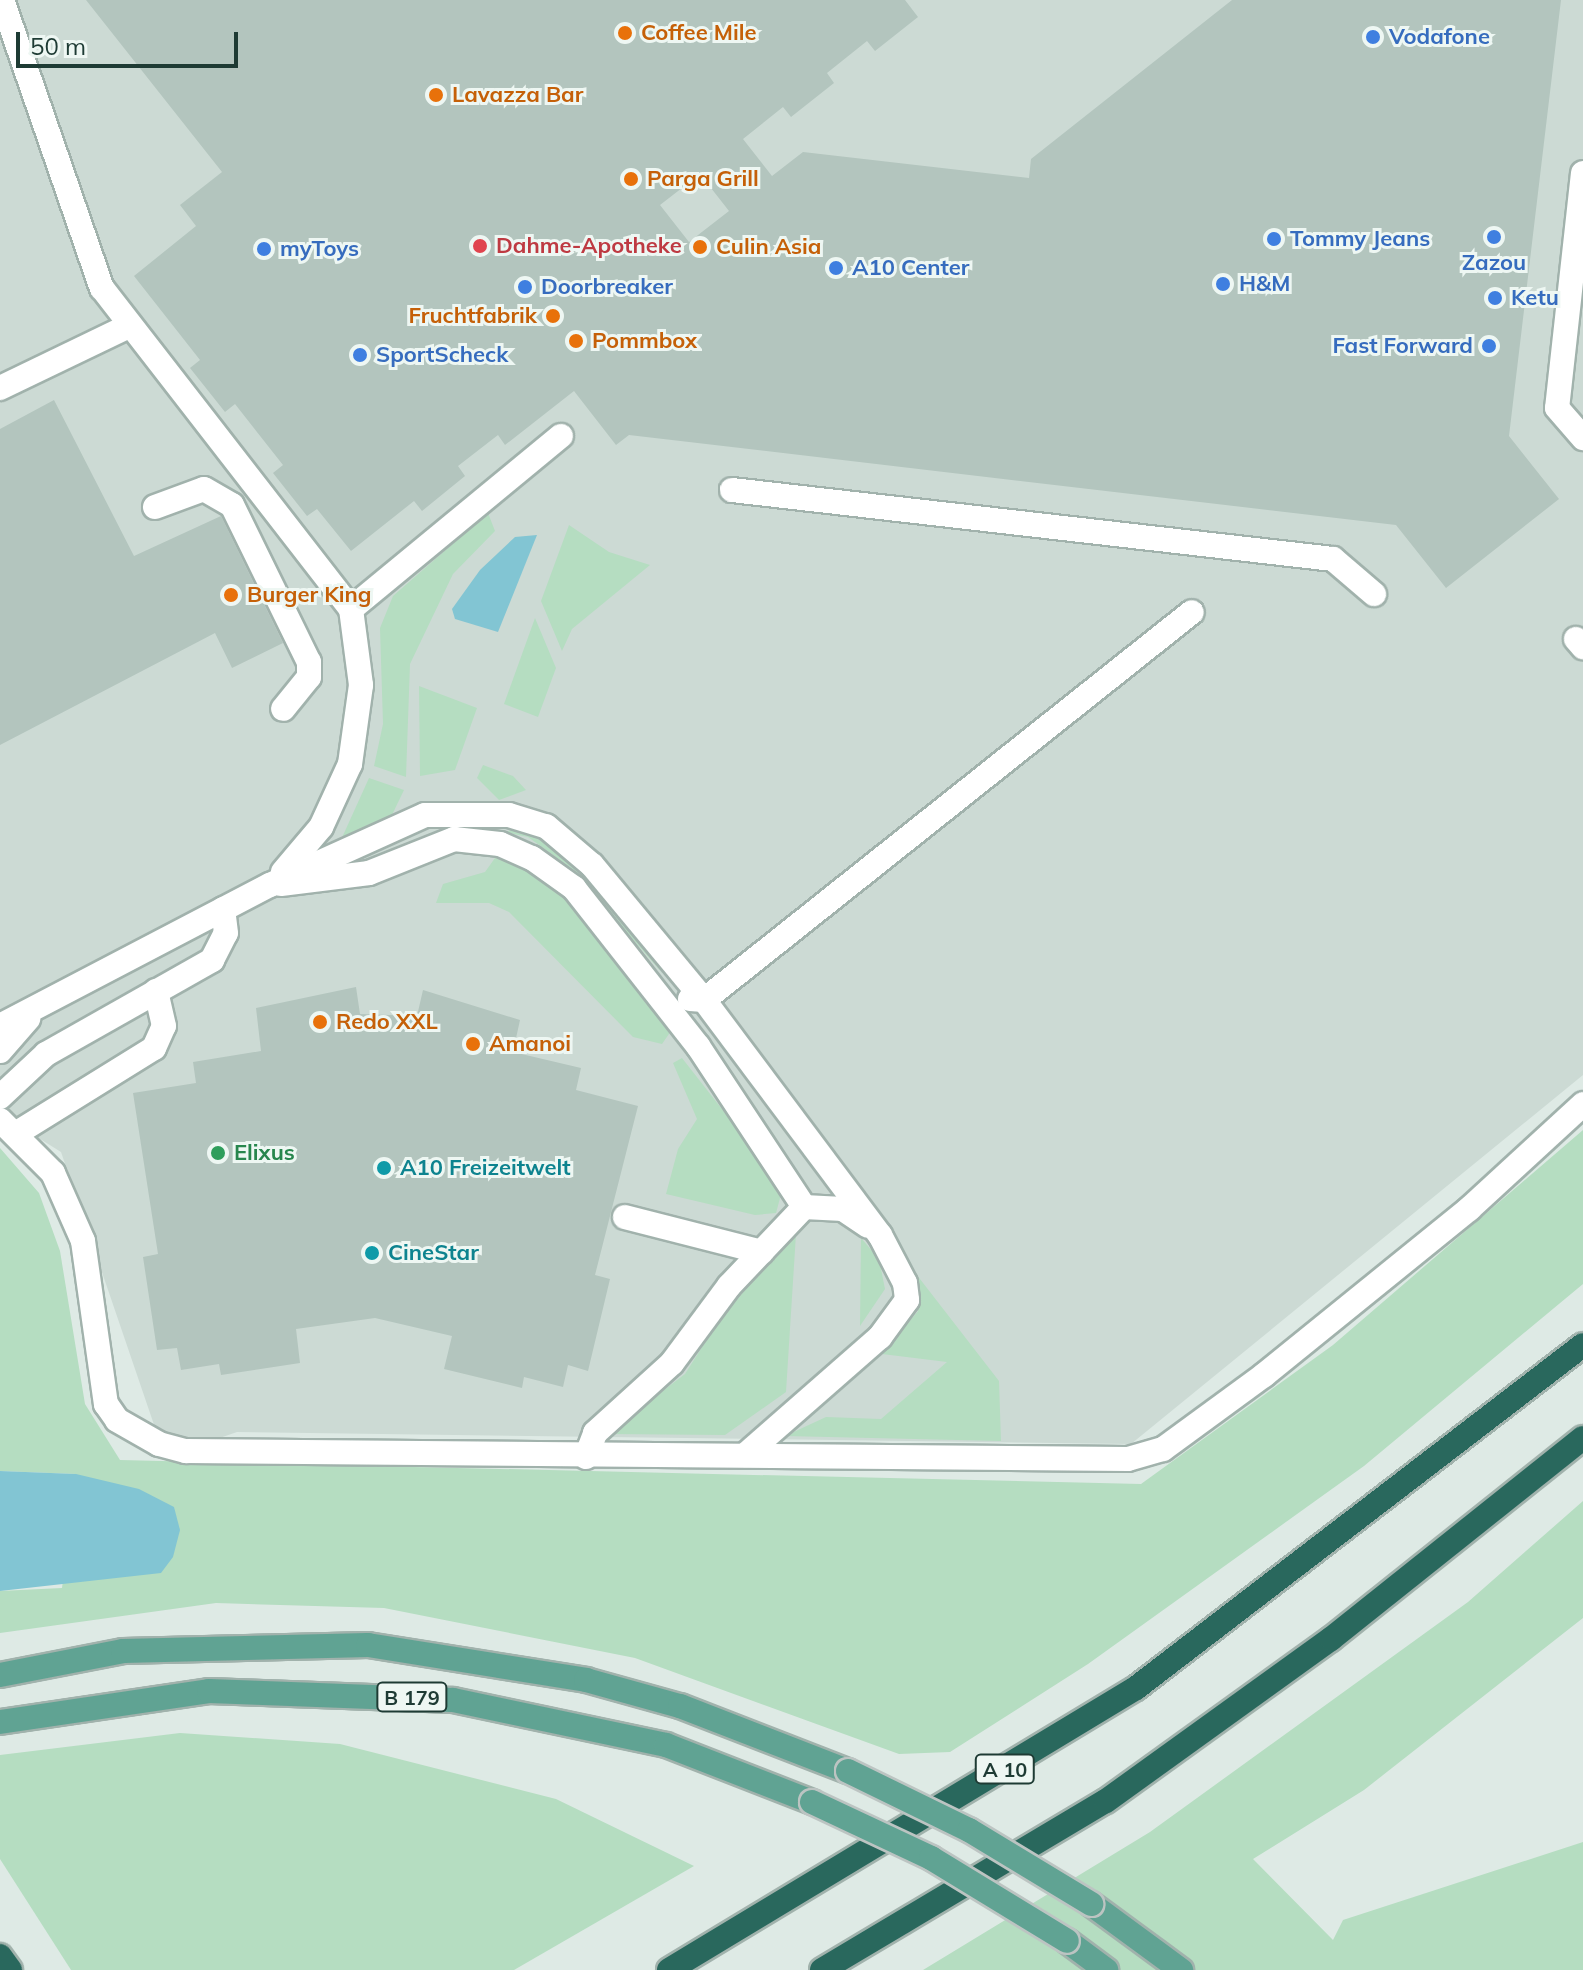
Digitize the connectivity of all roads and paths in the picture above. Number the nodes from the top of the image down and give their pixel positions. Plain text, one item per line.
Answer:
1 (2, 0) edge
2 (1583, 173) edge
3 (127, 327) junction
4 (0, 388) edge
5 (561, 436) dead end
6 (1583, 438) edge
7 (732, 490) dead end
8 (155, 507) dead end
9 (1374, 594) dead end
10 (351, 609) junction
11 (1192, 612) dead end
12 (283, 709) dead end
13 (270, 885) junction
14 (223, 909) junction
15 (653, 989) junction
16 (156, 991) junction
17 (704, 1000) junction
18 (35, 1012) junction
19 (0, 1026) edge
20 (0, 1051) edge
21 (0, 1097) edge
22 (1583, 1104) edge
23 (9, 1127) edge
24 (804, 1207) junction
25 (625, 1217) dead end
26 (880, 1235) junction
27 (762, 1252) junction
28 (1583, 1345) edge
29 (1583, 1438) edge
30 (745, 1455) junction
31 (586, 1457) junction
32 (0, 1675) edge
33 (0, 1722) edge
34 (0, 1956) edge
35 (10, 1970) edge
36 (669, 1970) edge
37 (822, 1970) edge
38 (1106, 1970) edge
39 (1181, 1970) edge

1 - 3 street
2 - 6 street
3 - 4 street
3 - 10 street
5 - 10 street
7 - 9 street
8 - 12 street
10 - 13 street
11 - 17 street
13 - 14 street
13 - 15 street
13 - 17 street
14 - 16 street
14 - 18 street
15 - 17 street
15 - 24 street
16 - 21 street
16 - 23 street
17 - 26 street
18 - 19 street
18 - 20 street
22 - 30 street
23 - 31 street
24 - 26 street
24 - 27 street
25 - 27 street
26 - 30 street
27 - 31 street
28 - 36 highway, A 10
29 - 37 highway
30 - 31 street
32 - 39 main road, B 179, bridge
33 - 38 main road, B 179, bridge
34 - 35 highway

